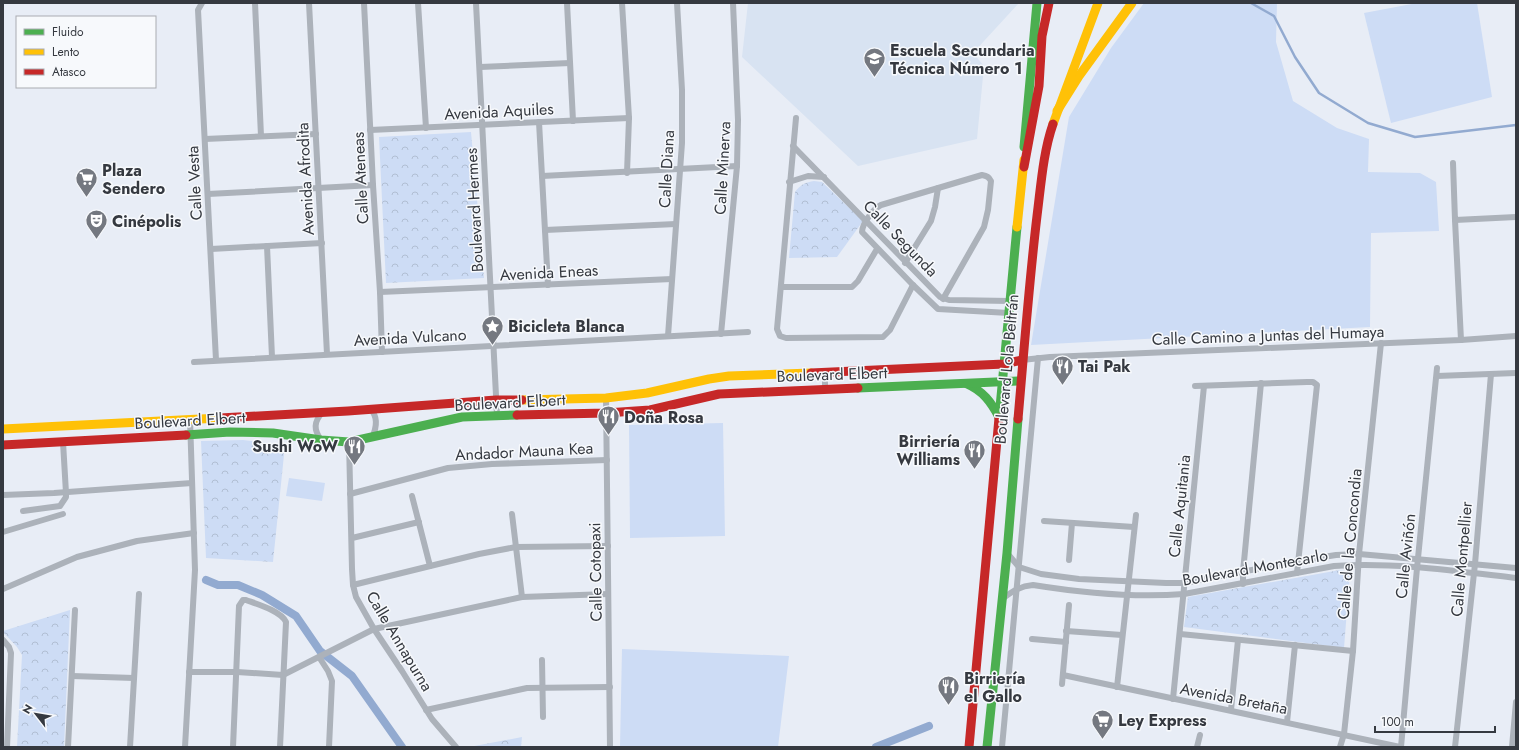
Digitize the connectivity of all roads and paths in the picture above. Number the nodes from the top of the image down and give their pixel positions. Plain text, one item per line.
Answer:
1 (255, 3) edge
2 (309, 3) edge
3 (364, 3) edge
4 (418, 3) edge
5 (476, 3) edge
6 (567, 3) edge
7 (622, 3) edge
8 (677, 3) edge
9 (733, 3) edge
10 (1037, 3) edge
11 (1048, 3) edge
12 (1098, 3) edge
13 (1132, 3) edge
14 (201, 4) edge
15 (570, 63) junction
16 (480, 67) junction
17 (1057, 111) junction
18 (629, 118) junction
19 (796, 118) dead end
20 (573, 121) junction
21 (539, 122) junction
22 (482, 125) junction
23 (426, 128) junction
24 (370, 130) junction
25 (316, 134) junction
26 (261, 136) junction
27 (205, 139) junction
28 (793, 146) junction
29 (1453, 163) dead end
30 (737, 166) junction
31 (1024, 167) junction
32 (681, 169) junction
33 (627, 173) junction
34 (542, 176) junction
35 (824, 177) junction
36 (789, 182) junction
37 (373, 185) junction
38 (319, 188) junction
39 (938, 188) junction
40 (208, 194) junction
41 (1516, 216) edge
42 (1455, 220) junction
43 (866, 222) junction
44 (676, 224) junction
45 (546, 230) junction
46 (322, 243) junction
47 (267, 246) junction
48 (211, 248) junction
49 (877, 249) junction
50 (906, 263) junction
51 (672, 279) junction
52 (548, 285) junction
53 (913, 285) junction
54 (491, 287) junction
55 (782, 287) junction
56 (380, 292) junction
57 (943, 299) junction
58 (1010, 301) junction
59 (1009, 313) junction
60 (748, 332) dead end
61 (721, 334) junction
62 (668, 336) junction
63 (1516, 336) edge
64 (1461, 340) junction
65 (1381, 343) junction
66 (493, 346) junction
67 (382, 352) junction
68 (327, 354) junction
69 (272, 358) junction
70 (1038, 358) junction
71 (216, 360) junction
72 (1022, 360) junction
73 (194, 362) dead end
74 (1004, 364) junction
75 (1437, 368) dead end
76 (825, 373) junction
77 (1516, 373) edge
78 (1491, 374) junction
79 (1437, 376) junction
80 (1002, 382) junction
81 (1020, 382) junction
82 (966, 383) junction
83 (1262, 383) junction
84 (1195, 386) dead end
85 (1204, 386) junction
86 (825, 390) junction
87 (606, 398) junction
88 (496, 400) junction
89 (371, 410) junction
90 (323, 412) junction
91 (606, 413) junction
92 (496, 415) junction
93 (190, 419) junction
94 (999, 419) junction
95 (3, 429) edge
96 (191, 434) junction
97 (372, 438) junction
98 (321, 440) junction
99 (63, 442) junction
100 (349, 442) junction
101 (3, 445) edge
102 (607, 460) junction
103 (192, 482) junction
104 (66, 492) junction
105 (350, 494) junction
106 (3, 495) edge
107 (412, 496) dead end
108 (23, 511) dead end
109 (63, 514) dead end
110 (512, 514) dead end
111 (1136, 514) dead end
112 (1044, 521) dead end
113 (419, 522) junction
114 (1072, 523) junction
115 (1134, 527) junction
116 (3, 532) edge
117 (194, 533) junction
118 (352, 538) junction
119 (608, 546) junction
120 (516, 547) junction
121 (1007, 553) junction
122 (1359, 554) junction
123 (1418, 558) junction
124 (1069, 560) dead end
125 (1298, 561) junction
126 (1358, 564) junction
127 (1475, 564) junction
128 (430, 566) junction
129 (1019, 567) junction
130 (1417, 568) junction
131 (1516, 568) edge
132 (1243, 572) junction
133 (1298, 573) junction
134 (1474, 573) junction
135 (1051, 575) junction
136 (1516, 578) edge
137 (1128, 582) junction
138 (1184, 583) junction
139 (1243, 584) junction
140 (353, 585) junction
141 (1017, 588) junction
142 (1052, 588) junction
143 (3, 589) edge
144 (139, 594) dead end
145 (608, 594) junction
146 (1127, 594) junction
147 (1184, 594) junction
148 (522, 597) junction
149 (1002, 599) junction
150 (1069, 606) dead end
151 (75, 610) dead end
152 (374, 629) junction
153 (1066, 631) junction
154 (1180, 634) junction
155 (1122, 635) junction
156 (1032, 639) dead end
157 (3, 640) edge
158 (1238, 640) junction
159 (1066, 642) junction
160 (1295, 645) junction
161 (1353, 651) junction
162 (319, 658) junction
163 (542, 660) dead end
164 (190, 672) junction
165 (237, 672) junction
166 (283, 674) junction
167 (1063, 675) junction
168 (72, 676) junction
169 (134, 678) junction
170 (1062, 684) dead end
171 (610, 687) junction
172 (1117, 687) junction
173 (542, 688) junction
174 (1173, 699) junction
175 (1516, 702) edge
176 (426, 710) junction
177 (1231, 710) junction
178 (543, 717) dead end
179 (1287, 722) junction
180 (1344, 734) junction
181 (1200, 735) dead end
182 (7, 747) edge
183 (68, 747) edge
184 (130, 747) edge
185 (185, 747) edge
186 (233, 747) edge
187 (280, 747) edge
188 (329, 747) edge
189 (456, 747) edge
190 (610, 747) edge
191 (969, 747) edge
192 (987, 747) edge
193 (1002, 747) edge
194 (1197, 747) edge
195 (1340, 747) edge
196 (1400, 747) edge
197 (1455, 747) edge
198 (1512, 747) edge

1 - 26 street
2 - 25 street, Avenida Afrodita
3 - 24 street, Calle Ateneas
4 - 23 street
5 - 16 street, Boulevard Hermes
6 - 15 street
7 - 18 street
8 - 32 street, Calle Diana
9 - 30 street, Calle Minerva
10 - 31 street, Boulevard Lola Beltrán
11 - 31 street
12 - 17 street, Boulevard Lola Beltrán
13 - 17 street
14 - 27 street, Calle Vesta
15 - 16 street
15 - 20 street
16 - 22 street, Boulevard Hermes
17 - 72 street, Boulevard Lola Beltrán
18 - 20 street, Avenida Aquiles
18 - 33 street
19 - 28 street
20 - 21 street, Avenida Aquiles
21 - 22 street, Avenida Aquiles
21 - 34 street
22 - 23 street, Avenida Aquiles
22 - 54 street, Boulevard Hermes
23 - 24 street, Avenida Aquiles
24 - 37 street, Calle Ateneas
25 - 26 street
25 - 38 street, Avenida Afrodita
26 - 27 street
27 - 40 street, Calle Vesta
28 - 35 street, Calle Segunda
28 - 36 street
29 - 42 street
30 - 32 street
30 - 61 street, Calle Minerva
31 - 58 street, Boulevard Lola Beltrán
32 - 33 street
32 - 44 street, Calle Diana
33 - 34 street
34 - 45 street
35 - 36 street
35 - 43 street, Calle Segunda
36 - 55 street
37 - 38 street
37 - 56 street, Calle Ateneas
38 - 40 street
38 - 46 street, Avenida Afrodita
39 - 43 street
39 - 50 street
39 - 57 street
40 - 48 street, Calle Vesta
41 - 42 street
42 - 64 street
43 - 49 street, Calle Segunda
43 - 50 street, Calle Segunda
44 - 45 street
44 - 51 street, Calle Diana
45 - 52 street
46 - 47 street
46 - 68 street, Avenida Afrodita
47 - 48 street
47 - 69 street
48 - 71 street, Calle Vesta
49 - 53 street, Calle Segunda
49 - 55 street
50 - 57 street, Calle Segunda
51 - 52 street, Avenida Eneas
51 - 62 street, Calle Diana
52 - 54 street, Avenida Eneas
53 - 55 street
53 - 59 street, Calle Segunda
54 - 56 street, Avenida Eneas
54 - 66 street, Boulevard Hermes
56 - 67 street, Calle Ateneas
57 - 58 street, Calle Segunda
58 - 59 street, Boulevard Lola Beltrán
59 - 74 street, Boulevard Lola Beltrán
60 - 61 street, Avenida Vulcano
61 - 62 street, Avenida Vulcano
62 - 66 street, Avenida Vulcano
63 - 64 street, Calle Camino a Juntas del Humaya
64 - 65 street, Calle Camino a Juntas del Humaya
65 - 70 street, Calle Camino a Juntas del Humaya
65 - 122 street, Calle de la Concondia
66 - 67 street, Avenida Vulcano
66 - 88 street, Boulevard Hermes
67 - 68 street, Avenida Vulcano
68 - 69 street, Avenida Vulcano
69 - 71 street, Avenida Vulcano
70 - 72 street, Calle Camino a Juntas del Humaya
70 - 129 street
71 - 73 street, Avenida Vulcano
72 - 74 street, Boulevard Elbert
72 - 81 street, Boulevard Lola Beltrán
74 - 76 street, Boulevard Elbert
74 - 80 street, Boulevard Lola Beltrán
75 - 79 street, Calle Aviñón
76 - 86 street
76 - 87 street, Boulevard Elbert
77 - 78 street
78 - 79 street
78 - 127 street, Calle Montpellier
79 - 123 street, Calle Aviñón
80 - 81 street, Boulevard Elbert
80 - 82 street, Boulevard Elbert
80 - 94 street, Boulevard Lola Beltrán
81 - 121 street, Boulevard Lola Beltrán
82 - 86 street, Boulevard Elbert
82 - 94 street
83 - 85 street
83 - 125 street
83 - 132 street
84 - 85 street
85 - 138 street, Calle Aquitania
86 - 91 street, Boulevard Elbert
87 - 88 street, Boulevard Elbert
87 - 91 street, Calle Cotopaxi
88 - 89 street, Boulevard Elbert
88 - 92 street, Boulevard Hermes
89 - 90 street, Boulevard Elbert
89 - 97 street
90 - 93 street, Boulevard Elbert
90 - 98 street
91 - 92 street, Boulevard Elbert
91 - 102 street, Calle Cotopaxi
92 - 97 street, Boulevard Elbert
93 - 95 street, Boulevard Elbert
93 - 96 street
94 - 191 street, Boulevard Lola Beltrán
96 - 98 street, Boulevard Elbert
96 - 99 street, Boulevard Elbert
96 - 103 street
97 - 100 street, Boulevard Elbert
98 - 100 street, Boulevard Elbert
99 - 101 street, Boulevard Elbert
99 - 104 street
100 - 105 street, Calle Annapurna
102 - 105 street, Andador Mauna Kea
102 - 119 street, Calle Cotopaxi
103 - 104 street
103 - 117 street
104 - 106 street
104 - 108 street
105 - 118 street, Calle Annapurna
107 - 113 street
109 - 116 street
110 - 120 street
111 - 115 street
112 - 114 street
113 - 118 street
113 - 128 street
114 - 115 street
114 - 124 street
115 - 137 street
117 - 143 street
117 - 164 street
118 - 140 street, Calle Annapurna
119 - 120 street
119 - 145 street, Calle Cotopaxi
120 - 128 street
120 - 148 street
121 - 129 street
121 - 149 street, Boulevard Lola Beltrán
122 - 123 street, Boulevard Montecarlo
122 - 125 street, Boulevard Montecarlo
122 - 126 street, Calle de la Concondia
123 - 127 street, Boulevard Montecarlo
123 - 130 street, Calle Aviñón
125 - 132 street, Boulevard Montecarlo
125 - 133 street
126 - 130 street, Boulevard Montecarlo
126 - 133 street, Boulevard Montecarlo
126 - 161 street, Calle de la Concondia
127 - 131 street, Boulevard Montecarlo
127 - 134 street, Calle Montpellier
128 - 140 street
129 - 135 street, Boulevard Montecarlo
129 - 141 street
130 - 134 street, Boulevard Montecarlo
130 - 196 street, Calle Aviñón
132 - 138 street, Boulevard Montecarlo
132 - 139 street
133 - 139 street, Boulevard Montecarlo
134 - 136 street, Boulevard Montecarlo
134 - 197 street, Calle Montpellier
135 - 137 street, Boulevard Montecarlo
135 - 142 street
137 - 138 street, Boulevard Montecarlo
137 - 146 street
138 - 147 street, Calle Aquitania
139 - 147 street, Boulevard Montecarlo
140 - 152 street, Calle Annapurna
141 - 142 street, Boulevard Montecarlo
141 - 149 street, Boulevard Montecarlo
141 - 193 street
142 - 146 street, Boulevard Montecarlo
144 - 169 street
145 - 148 street
145 - 171 street, Calle Cotopaxi
146 - 147 street, Boulevard Montecarlo
146 - 155 street
147 - 154 street, Calle Aquitania
148 - 152 street
149 - 192 street, Boulevard Lola Beltrán
150 - 153 street
151 - 168 street
152 - 162 street
152 - 176 street, Calle Annapurna
153 - 155 street
153 - 159 street
154 - 158 street
154 - 174 street, Calle Aquitania
155 - 172 street
156 - 159 street
157 - 182 street
158 - 160 street
158 - 177 street
159 - 167 street
160 - 161 street
160 - 179 street
161 - 180 street, Calle de la Concondia
162 - 166 street
162 - 188 street
163 - 173 street
164 - 165 street
164 - 185 street
165 - 166 street
165 - 166 street
165 - 186 street
166 - 187 street
167 - 170 street
167 - 172 street, Avenida Bretaña
168 - 169 street
168 - 183 street
169 - 184 street
171 - 173 street
171 - 190 street, Calle Cotopaxi
172 - 174 street, Avenida Bretaña
173 - 176 street
173 - 178 street
174 - 177 street, Avenida Bretaña
175 - 198 street
176 - 189 street, Calle Annapurna
177 - 179 street, Avenida Bretaña
179 - 180 street, Avenida Bretaña
180 - 195 street, Calle de la Concondia
180 - 196 street, Avenida Bretaña
181 - 194 street

